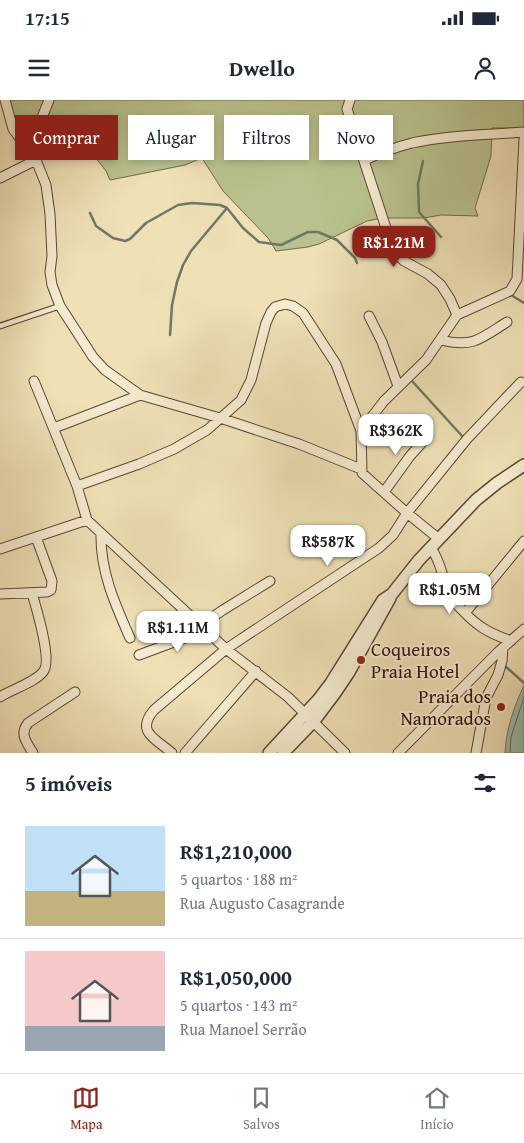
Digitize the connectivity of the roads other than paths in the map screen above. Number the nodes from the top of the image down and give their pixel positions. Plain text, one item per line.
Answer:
1 (5, 100) edge
2 (49, 100) edge
3 (350, 100) edge
4 (43, 115) edge
5 (349, 115) edge
6 (15, 132) edge
7 (524, 132) edge
8 (524, 139) edge
9 (393, 149) edge
10 (36, 160) joint
11 (365, 160) edge
12 (0, 178) edge
13 (60, 306) junction
14 (456, 315) junction
15 (369, 316) dead end
16 (507, 322) dead end
17 (0, 326) edge
18 (441, 340) junction
19 (34, 381) dead end
20 (521, 382) dead end
21 (398, 386) junction
22 (140, 395) junction
23 (220, 418) junction
24 (54, 428) junction
25 (361, 431) junction
26 (428, 436) dead end
27 (524, 466) edge
28 (361, 469) junction
29 (77, 486) junction
30 (384, 492) junction
31 (407, 513) junction
32 (87, 520) junction
33 (101, 533) junction
34 (36, 537) junction
35 (524, 541) edge
36 (435, 543) junction
37 (0, 549) edge
38 (270, 581) dead end
39 (32, 593) junction
40 (0, 594) edge
41 (465, 613) junction
42 (201, 625) junction
43 (524, 629) edge
44 (130, 638) dead end
45 (511, 641) junction
46 (503, 648) junction
47 (226, 649) junction
48 (139, 654) dead end
49 (256, 671) junction
50 (75, 692) dead end
51 (0, 697) edge
52 (310, 717) junction
53 (34, 753) edge
54 (172, 753) edge
55 (185, 753) edge
56 (269, 753) edge
57 (283, 753) edge
58 (345, 753) edge
59 (398, 753) edge
60 (476, 753) edge

1 - 6 street
2 - 4 street
3 - 5 street
7 - 9 street
8 - 14 street
10 - 12 street
10 - 13 street
11 - 14 street
13 - 17 lane
13 - 22 street
14 - 18 street
15 - 21 street
16 - 18 street
18 - 21 street
19 - 24 street
20 - 31 street
21 - 25 street
22 - 23 street
22 - 24 street
23 - 25 street
23 - 28 street
23 - 29 street
24 - 29 street
25 - 28 street
26 - 30 street
27 - 36 street
28 - 30 street
29 - 32 street
30 - 31 street
31 - 36 street
31 - 47 street
32 - 33 street
32 - 34 street
33 - 42 street
33 - 44 street
34 - 37 street
34 - 39 street
35 - 41 street
36 - 41 street
36 - 52 street
38 - 42 street
39 - 40 street
39 - 51 street
41 - 45 street
42 - 47 street
42 - 48 street
43 - 45 street
45 - 46 street
46 - 59 street
46 - 60 street
47 - 49 street
47 - 54 street
49 - 52 street
49 - 55 street
50 - 53 street
52 - 56 street
52 - 57 street
52 - 58 street

